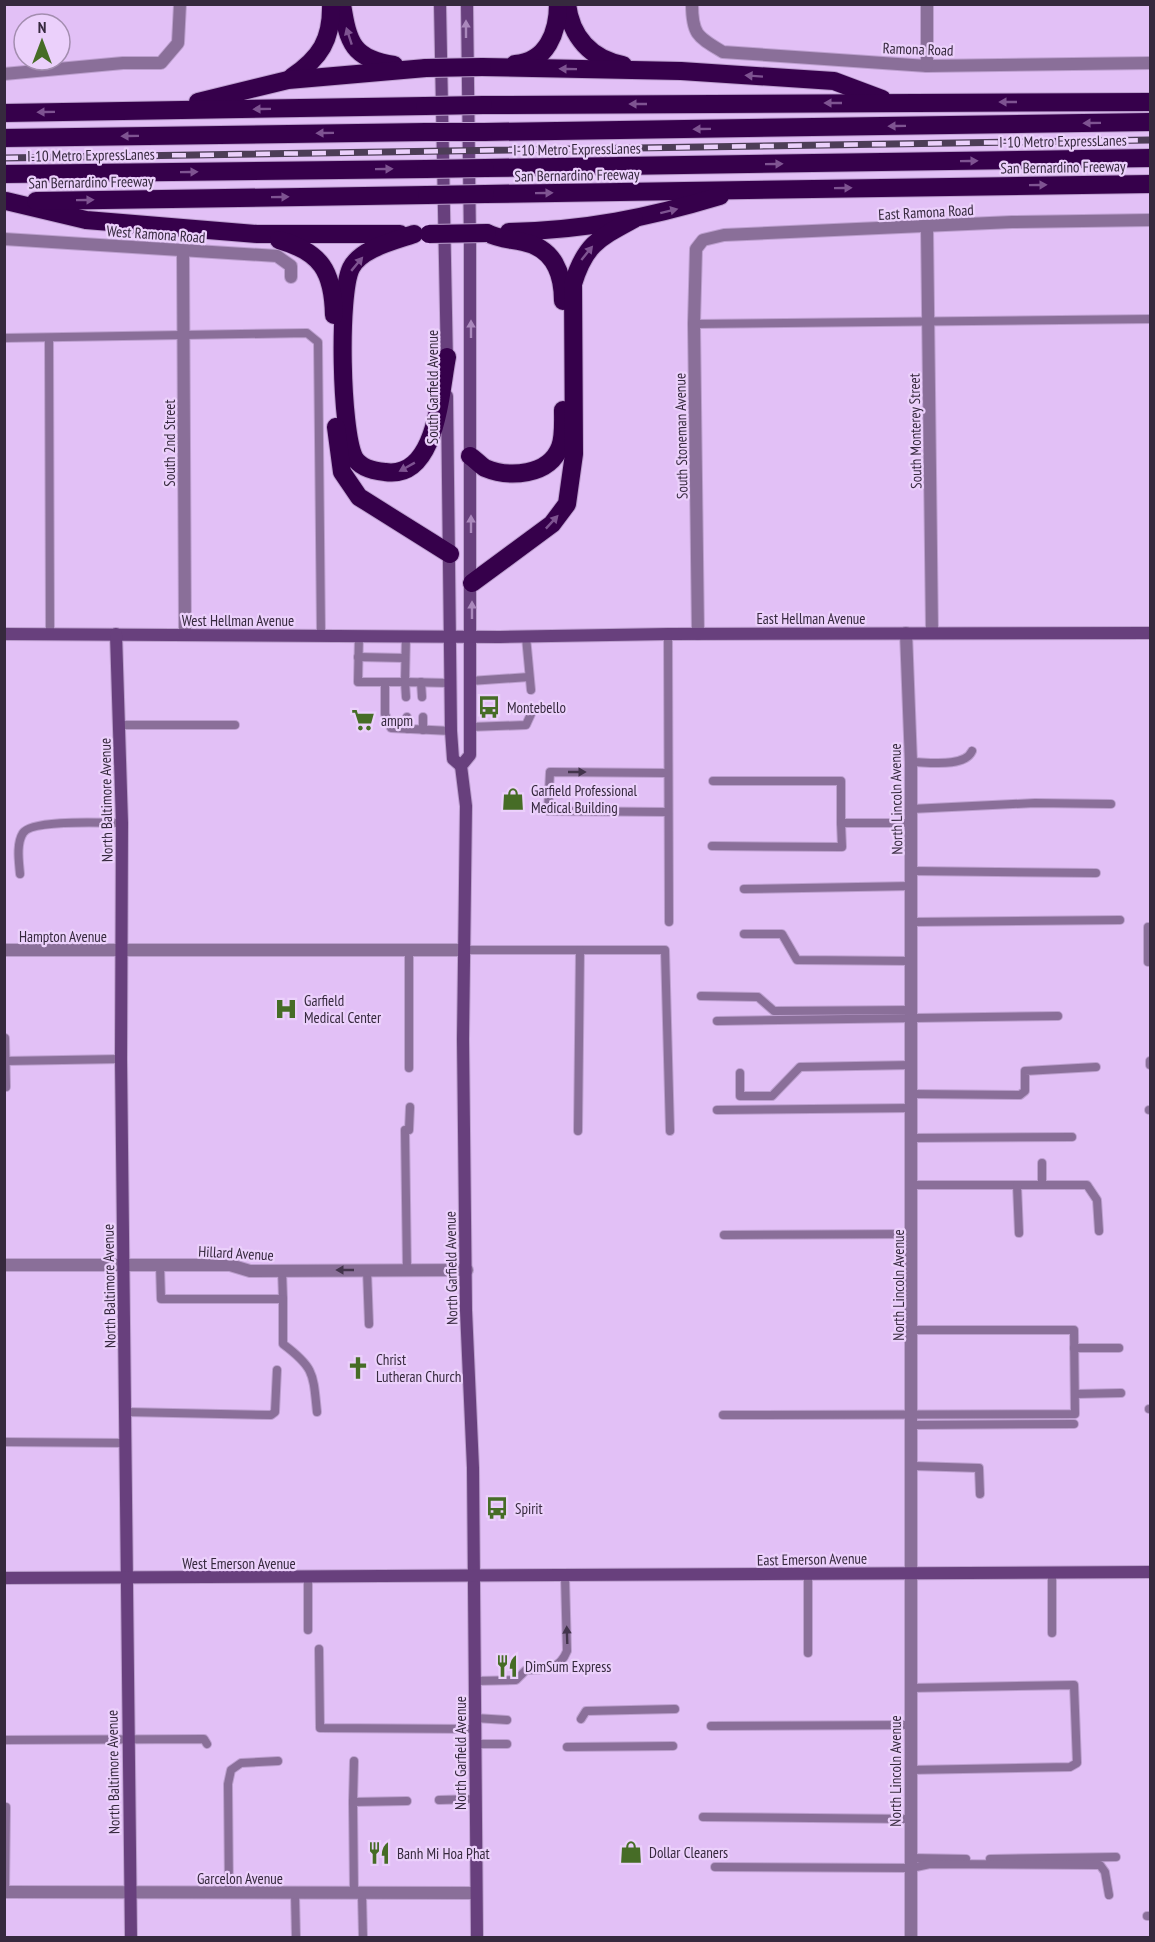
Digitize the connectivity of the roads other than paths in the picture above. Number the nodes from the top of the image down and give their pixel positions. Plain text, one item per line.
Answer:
1 (180, 4) edge
2 (331, 4) edge
3 (342, 4) edge
4 (440, 4) edge
5 (466, 4) edge
6 (558, 4) edge
7 (567, 4) edge
8 (692, 4) edge
9 (927, 4) edge
10 (1150, 63) edge
11 (927, 66) junction
12 (482, 67) junction
13 (418, 68) junction
14 (648, 71) junction
15 (4, 74) edge
16 (288, 80) junction
17 (1150, 102) edge
18 (892, 103) junction
19 (168, 110) junction
20 (4, 113) edge
21 (1150, 122) edge
22 (4, 138) edge
23 (1150, 158) edge
24 (4, 174) edge
25 (1150, 184) edge
26 (742, 190) junction
27 (5, 201) edge
28 (634, 219) junction
29 (1150, 220) edge
30 (927, 228) junction
31 (487, 233) junction
32 (256, 234) junction
33 (421, 234) junction
34 (4, 239) edge
35 (703, 240) joint
36 (183, 252) junction
37 (291, 277) dead end
38 (1150, 319) edge
39 (929, 323) junction
40 (694, 324) junction
41 (183, 335) junction
42 (4, 338) edge
43 (49, 338) junction
44 (447, 357) junction
45 (471, 456) junction
46 (450, 554) junction
47 (472, 583) junction
48 (906, 633) junction
49 (932, 633) junction
50 (1150, 633) edge
51 (4, 634) edge
52 (50, 634) junction
53 (116, 634) junction
54 (185, 634) junction
55 (668, 634) junction
56 (698, 634) junction
57 (321, 635) junction
58 (359, 635) junction
59 (405, 636) junction
60 (526, 636) junction
61 (450, 637) junction
62 (471, 637) junction
63 (358, 657) junction
64 (405, 658) junction
65 (529, 677) junction
66 (470, 681) junction
67 (405, 682) junction
68 (421, 682) junction
69 (385, 683) junction
70 (449, 683) junction
71 (531, 690) dead end
72 (406, 697) dead end
73 (422, 697) dead end
74 (531, 714) dead end
75 (407, 717) dead end
76 (423, 717) dead end
77 (120, 725) junction
78 (235, 725) dead end
79 (470, 727) junction
80 (408, 729) junction
81 (423, 730) junction
82 (451, 731) junction
83 (972, 751) dead end
84 (911, 762) junction
85 (461, 766) junction
86 (667, 773) junction
87 (713, 781) dead end
88 (1111, 804) dead end
89 (911, 808) junction
90 (667, 812) junction
91 (122, 823) junction
92 (842, 823) junction
93 (911, 823) junction
94 (712, 846) dead end
95 (912, 871) junction
96 (1096, 873) dead end
97 (20, 874) dead end
98 (912, 886) junction
99 (744, 889) dead end
100 (1120, 920) dead end
101 (669, 922) dead end
102 (912, 922) junction
103 (1150, 927) edge
104 (744, 934) dead end
105 (4, 950) edge
106 (409, 950) junction
107 (463, 950) junction
108 (580, 950) junction
109 (121, 951) junction
110 (912, 961) junction
111 (1148, 962) dead end
112 (701, 996) dead end
113 (912, 1014) junction
114 (1058, 1016) dead end
115 (717, 1021) dead end
116 (4, 1038) edge
117 (121, 1059) junction
118 (5, 1062) edge
119 (912, 1065) junction
120 (1096, 1067) dead end
121 (409, 1068) dead end
122 (740, 1073) dead end
123 (6, 1087) dead end
124 (912, 1094) junction
125 (410, 1107) dead end
126 (912, 1108) junction
127 (717, 1110) dead end
128 (578, 1131) dead end
129 (670, 1131) dead end
130 (1072, 1137) dead end
131 (912, 1138) junction
132 (1042, 1163) dead end
133 (912, 1185) junction
134 (1017, 1185) junction
135 (1042, 1185) junction
136 (1099, 1231) dead end
137 (1019, 1233) dead end
138 (913, 1234) junction
139 (724, 1235) dead end
140 (4, 1264) edge
141 (124, 1265) junction
142 (160, 1265) junction
143 (282, 1270) junction
144 (367, 1270) junction
145 (407, 1270) junction
146 (467, 1270) junction
147 (283, 1299) junction
148 (369, 1324) dead end
149 (913, 1330) junction
150 (1074, 1348) junction
151 (1119, 1348) dead end
152 (277, 1370) dead end
153 (1121, 1393) dead end
154 (1075, 1394) junction
155 (126, 1412) junction
156 (317, 1412) dead end
157 (723, 1415) dead end
158 (913, 1421) junction
159 (1074, 1424) dead end
160 (4, 1442) edge
161 (126, 1443) junction
162 (913, 1466) junction
163 (980, 1494) dead end
164 (1150, 1572) edge
165 (909, 1573) junction
166 (1052, 1573) junction
167 (808, 1575) junction
168 (566, 1577) junction
169 (4, 1578) edge
170 (127, 1578) junction
171 (308, 1578) junction
172 (474, 1578) junction
173 (308, 1630) dead end
174 (1052, 1633) dead end
175 (319, 1649) dead end
176 (808, 1653) dead end
177 (475, 1681) junction
178 (909, 1688) junction
179 (675, 1709) dead end
180 (581, 1719) dead end
181 (507, 1720) dead end
182 (475, 1724) junction
183 (910, 1725) junction
184 (711, 1726) dead end
185 (4, 1740) edge
186 (127, 1740) junction
187 (207, 1744) dead end
188 (475, 1744) junction
189 (507, 1744) dead end
190 (673, 1746) dead end
191 (567, 1747) dead end
192 (278, 1761) dead end
193 (354, 1761) dead end
194 (909, 1770) junction
195 (476, 1799) junction
196 (439, 1800) dead end
197 (407, 1801) dead end
198 (353, 1802) junction
199 (6, 1807) dead end
200 (703, 1817) dead end
201 (910, 1819) junction
202 (1116, 1857) dead end
203 (911, 1863) junction
204 (715, 1867) dead end
205 (5, 1893) edge
206 (131, 1893) junction
207 (229, 1893) junction
208 (295, 1893) junction
209 (358, 1893) junction
210 (476, 1893) junction
211 (1108, 1894) dead end
212 (131, 1938) edge
213 (296, 1938) edge
214 (363, 1938) edge
215 (477, 1938) edge
216 (910, 1938) edge

1 - 15 street
2 - 16 highway
13 -> 3 highway
4 - 44 street, South Garfield Avenue
45 -> 5 street
6 - 12 highway
7 - 14 highway
8 - 11 street, Ramona Road
9 - 11 street
10 - 11 street, Ramona Road
12 - 13 highway, bridge
14 -> 12 highway
13 - 16 highway
18 -> 14 highway
16 - 19 highway
17 -> 18 highway
18 -> 19 highway, bridge
19 -> 20 highway
21 -> 22 highway, I-10 Metro ExpressLanes, bridge
24 -> 23 highway, I-10 Metro ExpressLanes, bridge
26 -> 25 highway, San Bernardino Freeway
27 -> 26 highway, San Bernardino Freeway, bridge
28 -> 26 highway
27 - 32 highway
28 - 31 highway
47 -> 28 highway
29 - 30 street, East Ramona Road
30 - 35 street, East Ramona Road
30 - 39 street, South Monterey Street
31 - 33 highway, bridge
31 - 45 highway
32 - 33 highway
32 - 46 highway
44 -> 33 highway
34 - 36 street, West Ramona Road
35 - 40 street, South Stoneman Avenue
36 - 37 street, West Ramona Road
36 - 41 street, South 2nd Street
38 - 39 lane
39 - 40 lane
39 - 49 street, South Monterey Street
40 - 56 street, South Stoneman Avenue
41 - 43 lane
41 - 54 street, South 2nd Street
41 - 57 lane
42 - 43 lane
43 - 52 lane
44 - 46 street, South Garfield Avenue
47 -> 45 street
46 - 61 street, South Garfield Avenue
62 -> 47 street
48 - 49 street, East Hellman Avenue
48 - 56 street, East Hellman Avenue
48 - 84 street, North Lincoln Avenue
49 - 50 street, East Hellman Avenue
51 - 52 street, West Hellman Avenue
52 - 53 street, West Hellman Avenue
53 - 54 street, West Hellman Avenue
53 - 77 street, North Baltimore Avenue
54 - 57 street, West Hellman Avenue
55 - 56 street, East Hellman Avenue
55 - 60 street, East Hellman Avenue
55 - 86 lane
57 - 58 street, West Hellman Avenue
58 - 59 street, West Hellman Avenue
58 - 63 lane
59 - 61 street, West Hellman Avenue
59 - 64 lane
60 - 62 street, East Hellman Avenue
60 - 65 lane
61 - 62 street, West Hellman Avenue
61 - 70 street, South Garfield Avenue
62 - 66 street, North Garfield Avenue
63 - 64 lane
63 - 69 lane
64 - 67 lane
65 - 66 lane
65 - 71 lane
66 - 79 street, North Garfield Avenue
67 - 68 lane
67 - 69 lane
67 - 72 lane
68 - 70 lane
68 - 73 lane
69 - 80 lane
70 - 82 street, South Garfield Avenue
74 - 79 lane
75 - 80 lane
76 - 81 lane
77 - 78 lane
77 - 91 street, North Baltimore Avenue
79 - 85 street, North Garfield Avenue
80 - 81 lane
81 - 82 lane
82 - 85 street, South Garfield Avenue
83 - 84 lane
84 - 89 street, North Lincoln Avenue
85 - 107 street, North Garfield Avenue
86 - 90 lane
90 -> 86 lane
87 - 92 lane
88 - 89 lane
89 - 93 street, North Lincoln Avenue
90 - 101 lane
91 - 97 lane
91 - 109 street, North Baltimore Avenue
92 - 93 lane
92 - 94 lane
93 - 95 street, North Lincoln Avenue
95 - 96 lane
95 - 98 street, North Lincoln Avenue
98 - 99 lane
98 - 102 street, North Lincoln Avenue
100 - 102 lane
102 - 110 street, North Lincoln Avenue
103 - 111 lane
104 - 110 lane
105 - 109 street, Hampton Avenue
106 - 107 street
106 - 109 street
106 - 121 lane
107 - 108 lane
107 - 146 street, North Garfield Avenue
108 - 128 lane
108 - 129 lane
109 - 117 street, North Baltimore Avenue
110 - 113 street, North Lincoln Avenue
112 - 113 lane
113 - 114 lane
113 - 115 lane
113 - 119 street, North Lincoln Avenue
116 - 118 lane
117 - 118 lane
117 - 141 street, North Baltimore Avenue
118 - 123 lane
119 - 122 lane
119 - 124 street, North Lincoln Avenue
120 - 124 lane
124 - 126 street, North Lincoln Avenue
125 - 145 lane
126 - 127 lane
126 - 131 street, North Lincoln Avenue
130 - 131 lane
131 - 133 street, North Lincoln Avenue
132 - 135 lane
133 - 134 lane
133 - 138 street, North Lincoln Avenue
134 - 135 lane
134 - 137 lane
135 - 136 lane
138 - 139 lane
138 - 149 street, North Lincoln Avenue
140 - 141 street, Hillard Avenue
141 - 142 street, Hillard Avenue
141 - 155 street, North Baltimore Avenue
142 - 143 street, Hillard Avenue
142 - 147 lane
144 -> 143 street, Hillard Avenue
143 - 147 lane
144 - 145 street, Hillard Avenue
144 - 148 lane
145 - 146 street, Hillard Avenue
146 - 172 street, North Garfield Avenue
147 - 156 lane
149 - 150 lane
149 - 158 street, North Lincoln Avenue
150 - 151 lane
150 - 154 lane
152 - 155 lane
153 - 154 lane
154 - 158 lane
155 - 161 street, North Baltimore Avenue
157 - 158 lane
158 - 159 lane
158 - 162 street, North Lincoln Avenue
160 - 161 lane
161 - 170 street, North Baltimore Avenue
162 - 163 lane
162 - 165 street, North Lincoln Avenue
164 - 166 street, East Emerson Avenue
165 - 166 street, East Emerson Avenue
165 - 167 street, East Emerson Avenue
165 - 178 street, North Lincoln Avenue
166 - 174 lane
167 - 168 street, East Emerson Avenue
167 - 176 lane
168 - 172 street, East Emerson Avenue
177 -> 168 lane
169 - 170 street, West Emerson Avenue
170 - 171 street, West Emerson Avenue
170 - 186 street, North Baltimore Avenue
171 - 172 street, West Emerson Avenue
171 - 173 lane
172 - 177 street, North Garfield Avenue
175 - 182 lane
177 - 182 street, North Garfield Avenue
178 - 183 street, North Lincoln Avenue
178 - 194 lane
179 - 180 lane
181 - 182 lane
182 - 188 street, North Garfield Avenue
183 - 184 lane
183 - 194 street, North Lincoln Avenue
185 - 186 lane
186 - 187 lane
186 - 206 street, North Baltimore Avenue
188 - 189 lane
188 - 195 street, North Garfield Avenue
190 - 191 lane
192 - 207 lane
193 - 198 lane
194 - 201 street, North Lincoln Avenue
195 - 196 lane
195 - 210 street, North Garfield Avenue
197 - 198 lane
198 - 209 lane
199 - 205 lane
200 - 201 lane
201 - 203 street, North Lincoln Avenue
202 - 203 lane
203 - 204 lane
203 - 211 lane
203 - 216 street, North Lincoln Avenue
205 - 206 street, Garcelon Avenue
206 - 207 street, Garcelon Avenue
206 - 212 street, North Baltimore Avenue
207 - 208 street, Garcelon Avenue
208 - 209 street, Garcelon Avenue
208 - 213 lane
209 - 210 street, Garcelon Avenue
209 - 214 lane
210 - 215 street, North Garfield Avenue

